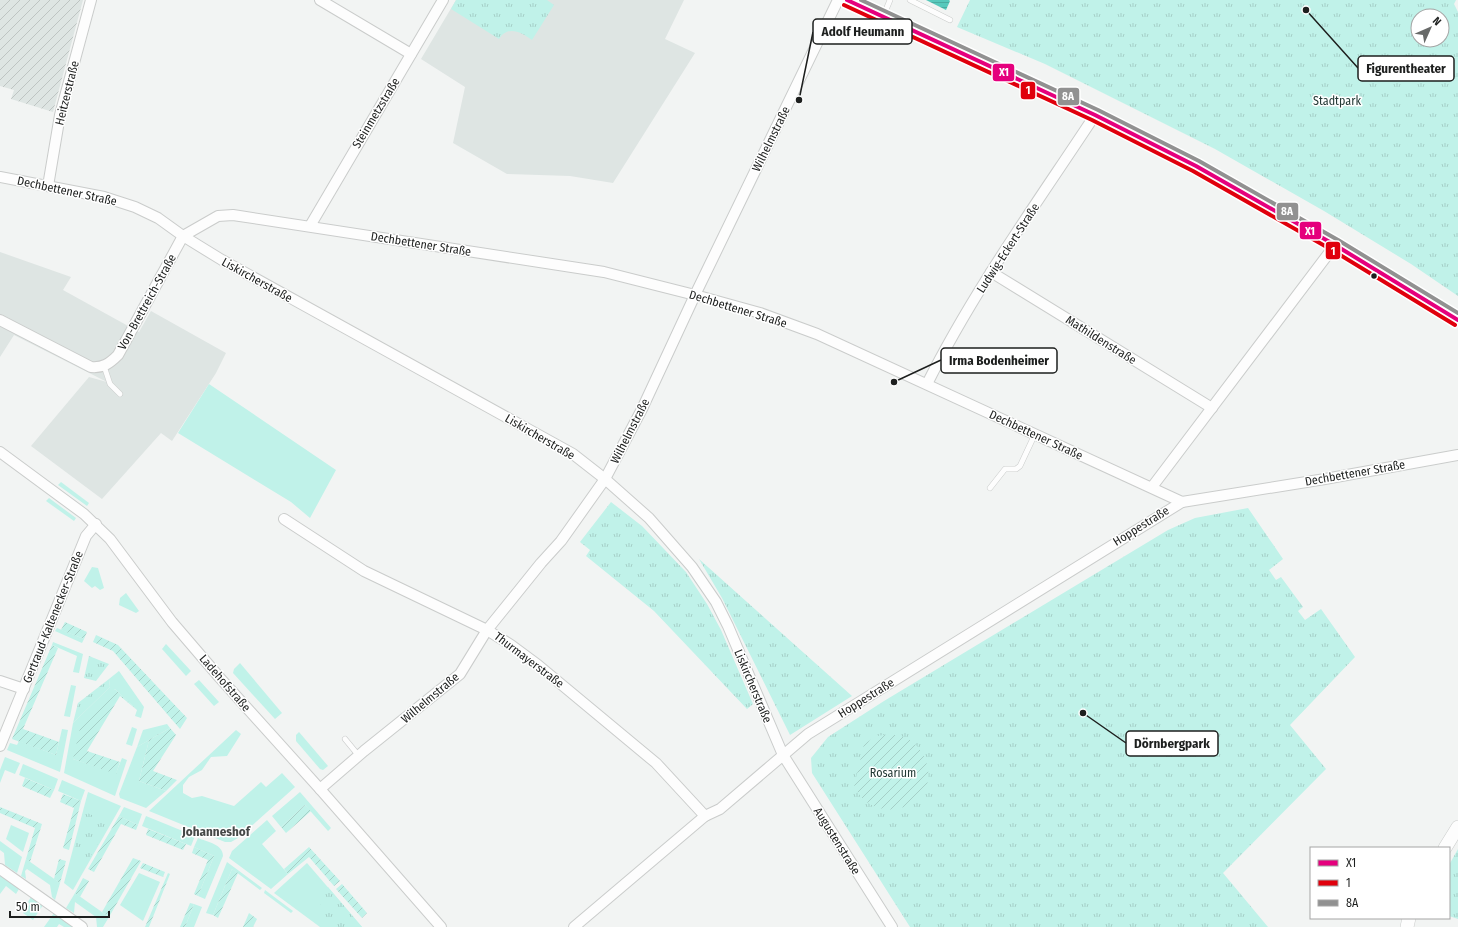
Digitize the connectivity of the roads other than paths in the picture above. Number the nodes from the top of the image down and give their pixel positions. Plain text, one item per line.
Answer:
1 (91, 0) edge
2 (320, 0) edge
3 (443, 0) edge
4 (838, 0) edge
5 (847, 0) edge
6 (890, 0) edge
7 (910, 0) edge
8 (883, 18) junction
9 (950, 20) dead end
10 (411, 54) junction
11 (1095, 115) junction
12 (0, 177) edge
13 (48, 186) junction
14 (310, 226) junction
15 (183, 236) junction
16 (1335, 245) junction
17 (991, 272) junction
18 (695, 295) junction
19 (0, 320) edge
20 (1458, 320) edge
21 (104, 366) junction
22 (927, 384) junction
23 (120, 394) dead end
24 (1212, 408) junction
25 (1035, 434) junction
26 (0, 452) edge
27 (1458, 454) edge
28 (605, 479) junction
29 (1152, 487) junction
30 (990, 488) dead end
31 (1182, 502) junction
32 (284, 519) dead end
33 (96, 524) junction
34 (487, 630) junction
35 (0, 681) edge
36 (24, 689) junction
37 (345, 739) dead end
38 (0, 746) edge
39 (782, 755) junction
40 (359, 756) junction
41 (320, 789) junction
42 (704, 816) junction
43 (1458, 827) edge
44 (1446, 847) edge
45 (0, 869) edge
46 (82, 927) edge
47 (441, 927) edge
48 (574, 927) edge
49 (892, 927) edge

1 - 13 street, Heitzerstraße
2 - 10 street
3 - 10 street, Steinmetzstraße
4 - 18 street, Wilhelmstraße
5 - 8 street
6 - 8 lane
7 - 9 lane
8 - 11 street
10 - 14 street, Steinmetzstraße
11 - 16 street
11 - 17 street, Ludwig-Eckert-Straße
12 - 13 street, Dechbettener Straße
13 - 15 street, Dechbettener Straße
14 - 15 street, Dechbettener Straße
14 - 18 street, Dechbettener Straße
15 - 21 street, Von-Brettreich-Straße
15 - 28 street, Liskircherstraße
16 - 20 street
16 - 24 street
17 - 22 street, Ludwig-Eckert-Straße
17 - 24 street, Mathildenstraße
18 - 22 street, Dechbettener Straße
18 - 28 street, Wilhelmstraße
19 - 21 street
21 - 23 lane
22 - 25 street, Dechbettener Straße
24 - 29 street
25 - 29 street, Dechbettener Straße
25 - 30 lane
26 - 33 street, Ladehofstraße
27 - 31 street, Dechbettener Straße
28 - 34 street, Wilhelmstraße
28 - 39 street, Liskircherstraße
29 - 31 street, Dechbettener Straße
31 - 39 street, Hoppestraße
32 - 34 street, Thurmayerstraße
33 - 36 street, Gertraud-Kaltenecker-Straße
33 - 41 street, Ladehofstraße
34 - 40 street, Wilhelmstraße
34 - 42 street, Thurmayerstraße
35 - 36 street, Gertraud-Kaltenecker-Straße
36 - 38 street
37 - 40 lane
39 - 42 street, Hoppestraße
39 - 49 street, Augustenstraße
40 - 41 street, Wilhelmstraße
41 - 47 street, Ladehofstraße
42 - 48 street, Hoppestraße
43 - 44 street
45 - 46 street

